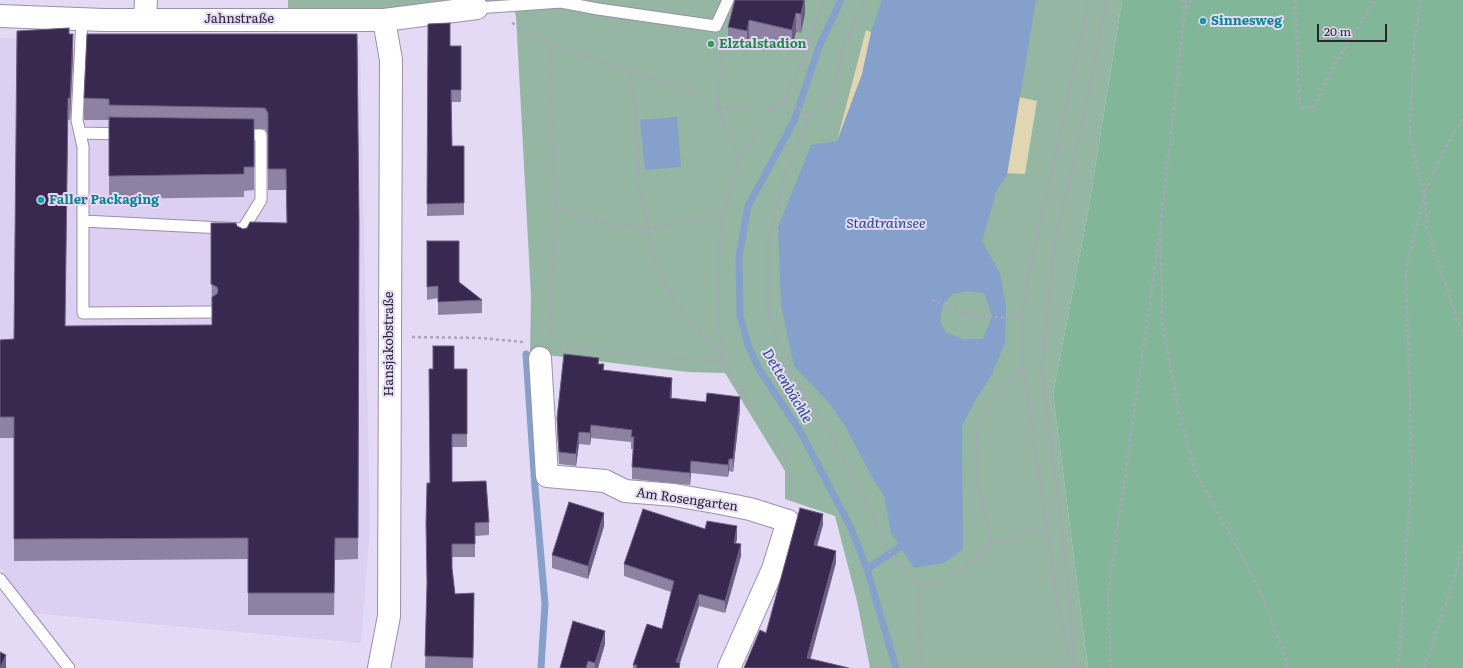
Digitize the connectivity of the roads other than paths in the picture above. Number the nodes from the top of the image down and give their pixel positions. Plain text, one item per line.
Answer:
1 (728, 0) edge
2 (477, 8) joint
3 (145, 10) edge
4 (0, 16) edge
5 (82, 19) junction
6 (384, 20) junction
7 (80, 133) junction
8 (135, 134) edge
9 (229, 135) edge
10 (83, 221) junction
11 (212, 312) edge
12 (546, 352) road end
13 (0, 579) edge
14 (68, 668) edge
15 (379, 668) edge
16 (729, 668) edge

1 - 2 lane
2 - 6 street, Jahnstraße
3 - 5 street, Jahnstraße
3 - 6 street, Jahnstraße
4 - 5 street, Jahnstraße
5 - 7 lane
6 - 15 street, Hansjakobstraße
7 - 8 lane
7 - 10 lane
9 - 10 lane
10 - 11 lane
12 - 16 street, Am Rosengarten
13 - 14 lane

